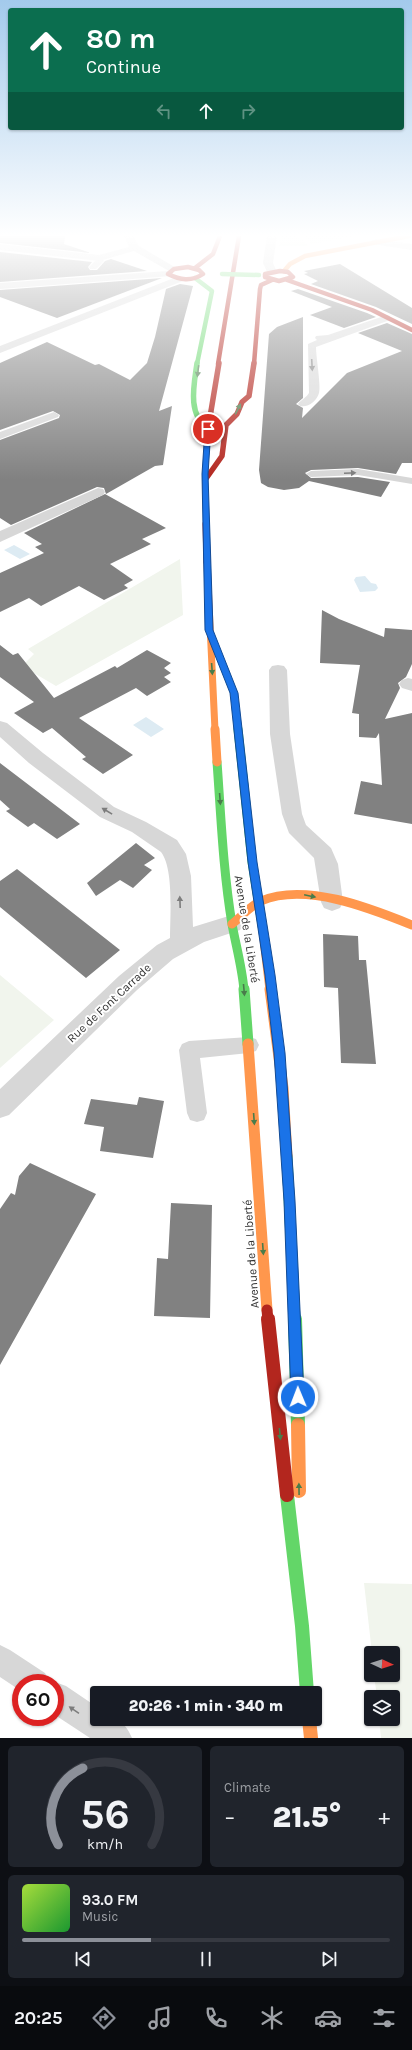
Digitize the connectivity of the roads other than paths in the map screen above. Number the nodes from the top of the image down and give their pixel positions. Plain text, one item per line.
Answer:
1 (82, 317) edge
2 (207, 317) edge
3 (226, 317) edge
4 (258, 317) edge
5 (387, 318) joint
6 (412, 330) edge
7 (310, 336) dead end
8 (329, 338) junction
9 (0, 339) edge
10 (15, 344) junction
11 (0, 350) edge
12 (303, 404) dead end
13 (54, 415) dead end
14 (208, 429) junction
15 (0, 436) edge
16 (311, 474) dead end
17 (205, 480) junction
18 (412, 482) edge
19 (98, 492) dead end
20 (0, 537) edge
21 (209, 630) junction
22 (278, 670) dead end
23 (0, 727) edge
24 (259, 902) junction
25 (332, 902) junction
26 (232, 924) junction
27 (412, 926) edge
28 (182, 941) junction
29 (249, 1045) junction
30 (0, 1106) edge
31 (197, 1113) dead end
32 (299, 1500) dead end
33 (300, 1524) dead end
34 (302, 1626) junction
35 (0, 1660) edge
36 (21, 1674) edge
37 (306, 1686) edge
38 (64, 1703) edge
39 (310, 1726) edge
40 (117, 1738) edge
41 (311, 1738) edge

1 - 10 street
2 -> 14 main road
3 - 14 main road, Avenue de la Liberté
17 -> 4 main road
5 - 6 main road
5 - 8 lane
7 - 8 lane
8 -> 12 lane
9 - 10 street
10 - 11 street
13 - 15 lane
14 - 17 main road, Avenue de la Liberté
16 -> 18 lane
17 - 21 main road, Avenue de la Liberté
19 - 20 street
21 - 24 main road, Avenue de la Liberté
21 -> 26 main road, Avenue de la Liberté
22 - 25 street
28 -> 23 street
24 -> 25 main road
24 - 26 main road
32 -> 24 main road, Avenue de la Liberté
25 - 27 main road
26 - 28 street, Rue de Font Carrade
26 -> 29 main road, Avenue de la Liberté
28 - 30 street, Rue de Font Carrade
29 - 31 lane
29 -> 34 main road, Avenue de la Liberté
33 - 34 main road, Avenue de la Liberté
34 - 37 main road, Avenue de la Liberté
35 - 36 lane
40 -> 38 lane
39 - 41 main road

